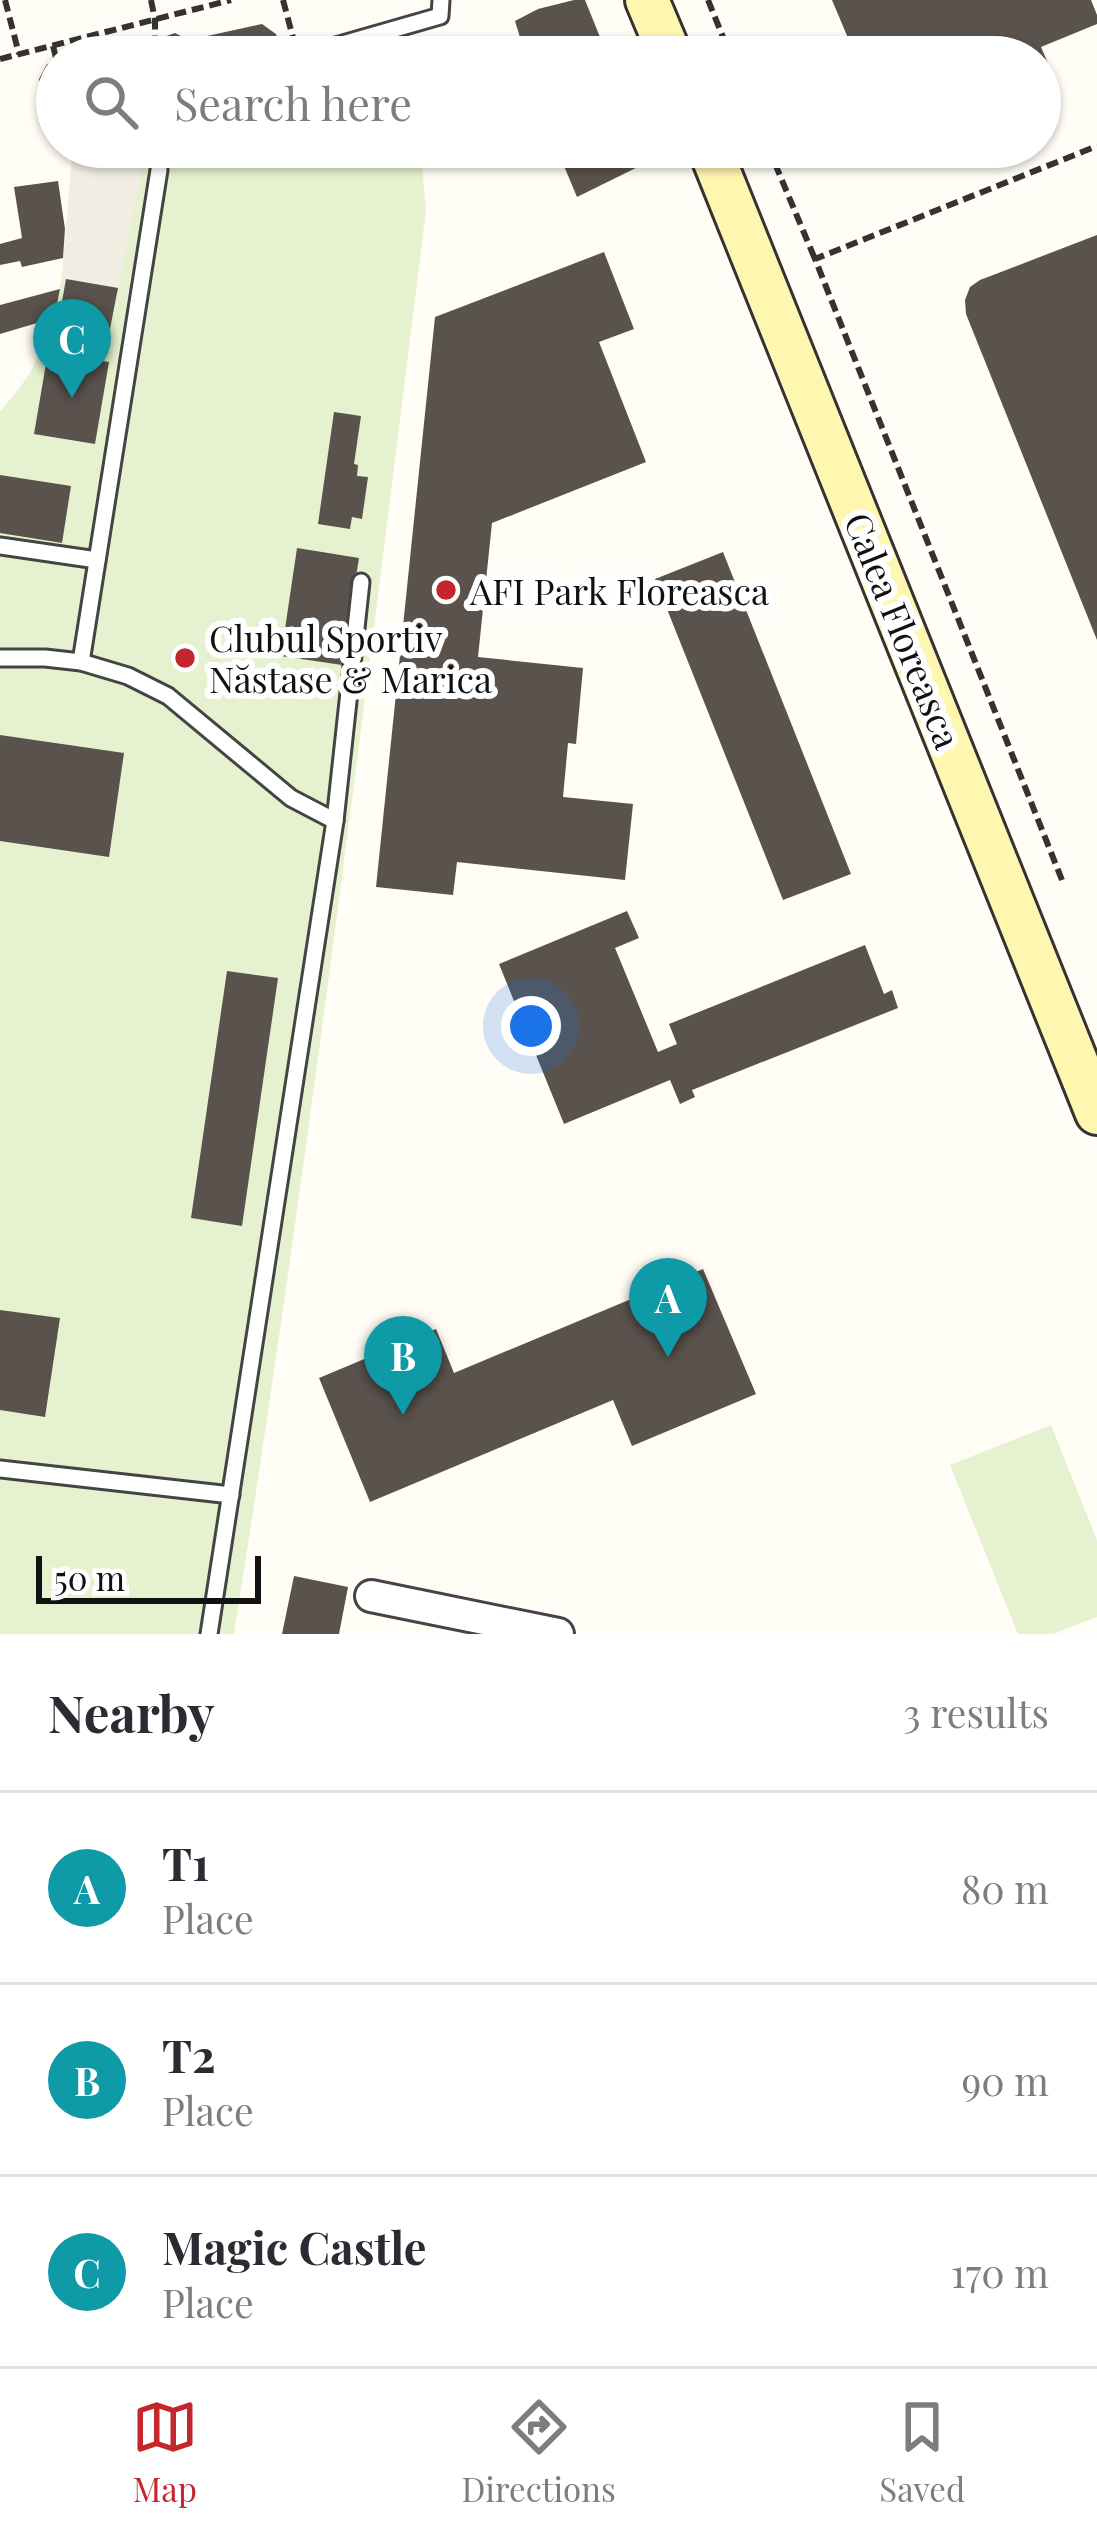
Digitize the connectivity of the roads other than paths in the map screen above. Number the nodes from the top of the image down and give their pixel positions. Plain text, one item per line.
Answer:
1 (441, 0) edge
2 (646, 0) edge
3 (370, 36) edge
4 (661, 36) edge
5 (717, 168) edge
6 (159, 170) dead end
7 (0, 546) edge
8 (97, 560) junction
9 (361, 582) dead end
10 (2, 659) edge
11 (81, 662) junction
12 (335, 821) junction
13 (1097, 1113) edge
14 (0, 1469) edge
15 (231, 1495) junction
16 (371, 1596) dead end
17 (493, 1628) edge
18 (209, 1634) edge
19 (558, 1634) edge

1 - 3 lane
2 - 4 main road
5 - 13 main road, Calea Floreasca
6 - 8 lane
7 - 8 lane
8 - 11 lane
9 - 12 lane
10 - 11 lane
11 - 12 lane
12 - 15 lane
14 - 15 lane
15 - 18 lane
16 - 17 street
17 - 19 street

